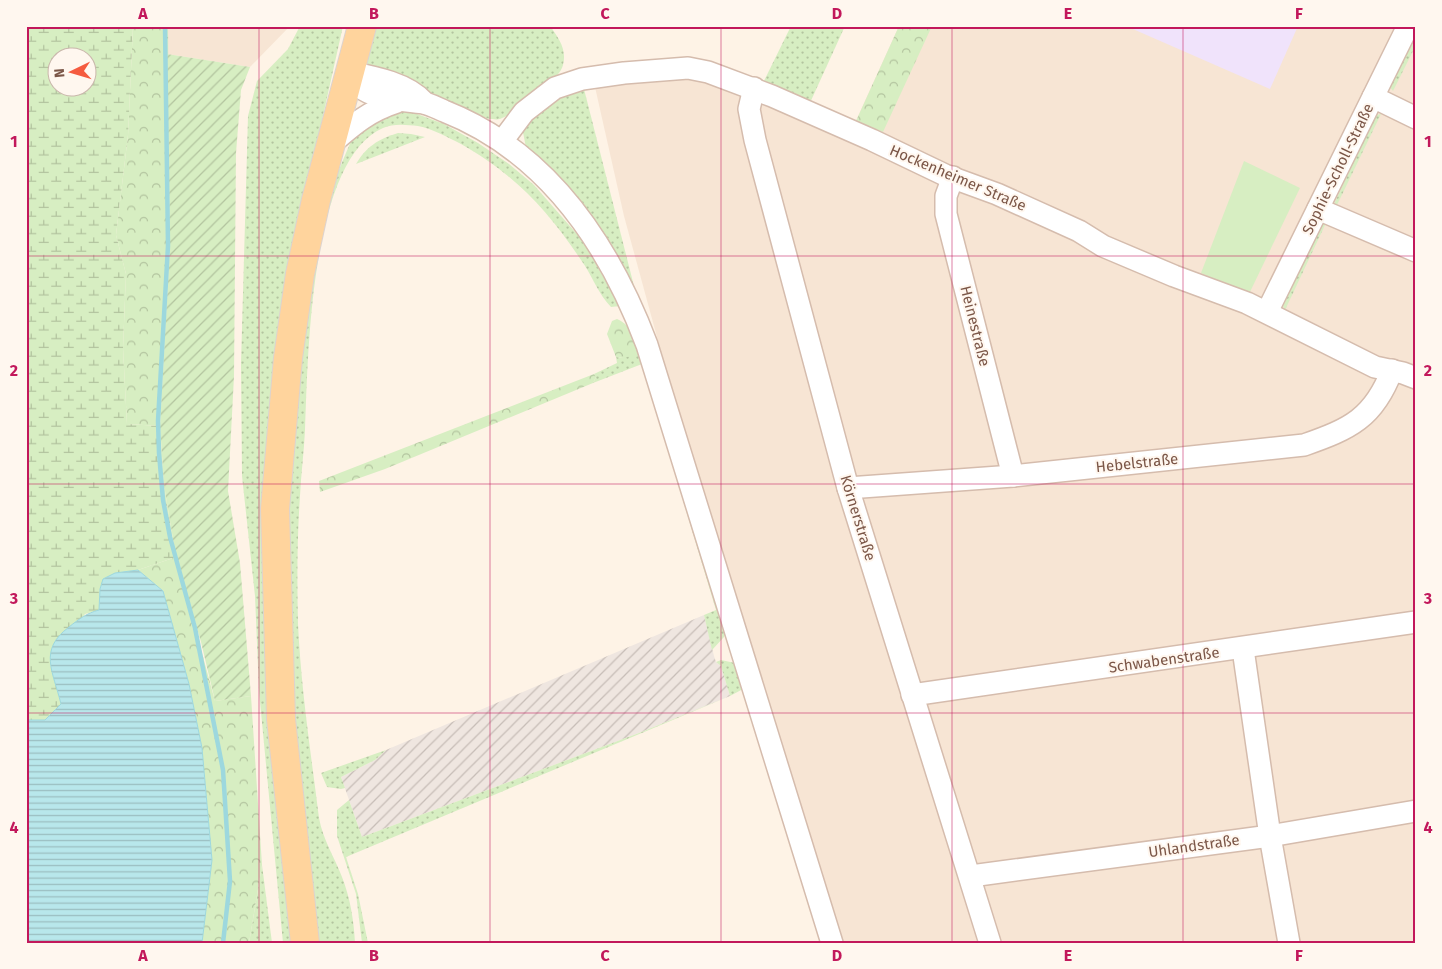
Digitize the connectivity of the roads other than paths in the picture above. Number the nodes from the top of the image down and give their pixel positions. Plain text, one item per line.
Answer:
1 (362, 26) edge
2 (1408, 26) edge
3 (349, 72) junction
4 (754, 88) junction
5 (1373, 97) junction
6 (397, 102) junction
7 (424, 103) junction
8 (1416, 118) edge
9 (503, 140) junction
10 (332, 143) junction
11 (953, 177) junction
12 (1318, 208) junction
13 (1416, 251) edge
14 (1267, 312) junction
15 (1392, 370) junction
16 (1416, 378) edge
17 (1013, 476) junction
18 (848, 488) junction
19 (1416, 622) edge
20 (1243, 649) junction
21 (912, 695) junction
22 (1416, 811) edge
23 (1270, 836) junction
24 (971, 876) junction
25 (305, 943) edge
26 (832, 943) edge
27 (990, 943) edge
28 (1289, 943) edge

1 - 3 main road
2 - 5 street, Sophie-Scholl-Straße
3 - 6 street
3 - 7 street
3 - 10 main road
4 - 9 street, Hockenheimer Straße
4 - 11 street, Hockenheimer Straße
4 - 18 street, Körnerstraße
5 - 8 street
5 - 12 street, Sophie-Scholl-Straße
6 - 7 street
6 - 10 street
7 - 9 street
9 - 26 street
10 - 25 main road
11 - 14 street, Hockenheimer Straße
11 - 17 street, Heinestraße
12 - 13 street
12 - 14 street, Sophie-Scholl-Straße
14 - 15 street, Hockenheimer Straße
15 - 16 street, Hockenheimer Straße
15 - 17 street, Hebelstraße
17 - 18 street, Hebelstraße
18 - 21 street, Körnerstraße
19 - 20 street, Schwabenstraße
20 - 21 street, Schwabenstraße
20 - 23 street
21 - 24 street, Körnerstraße
22 - 23 street, Uhlandstraße
23 - 24 street, Uhlandstraße
23 - 28 street
24 - 27 street, Körnerstraße

